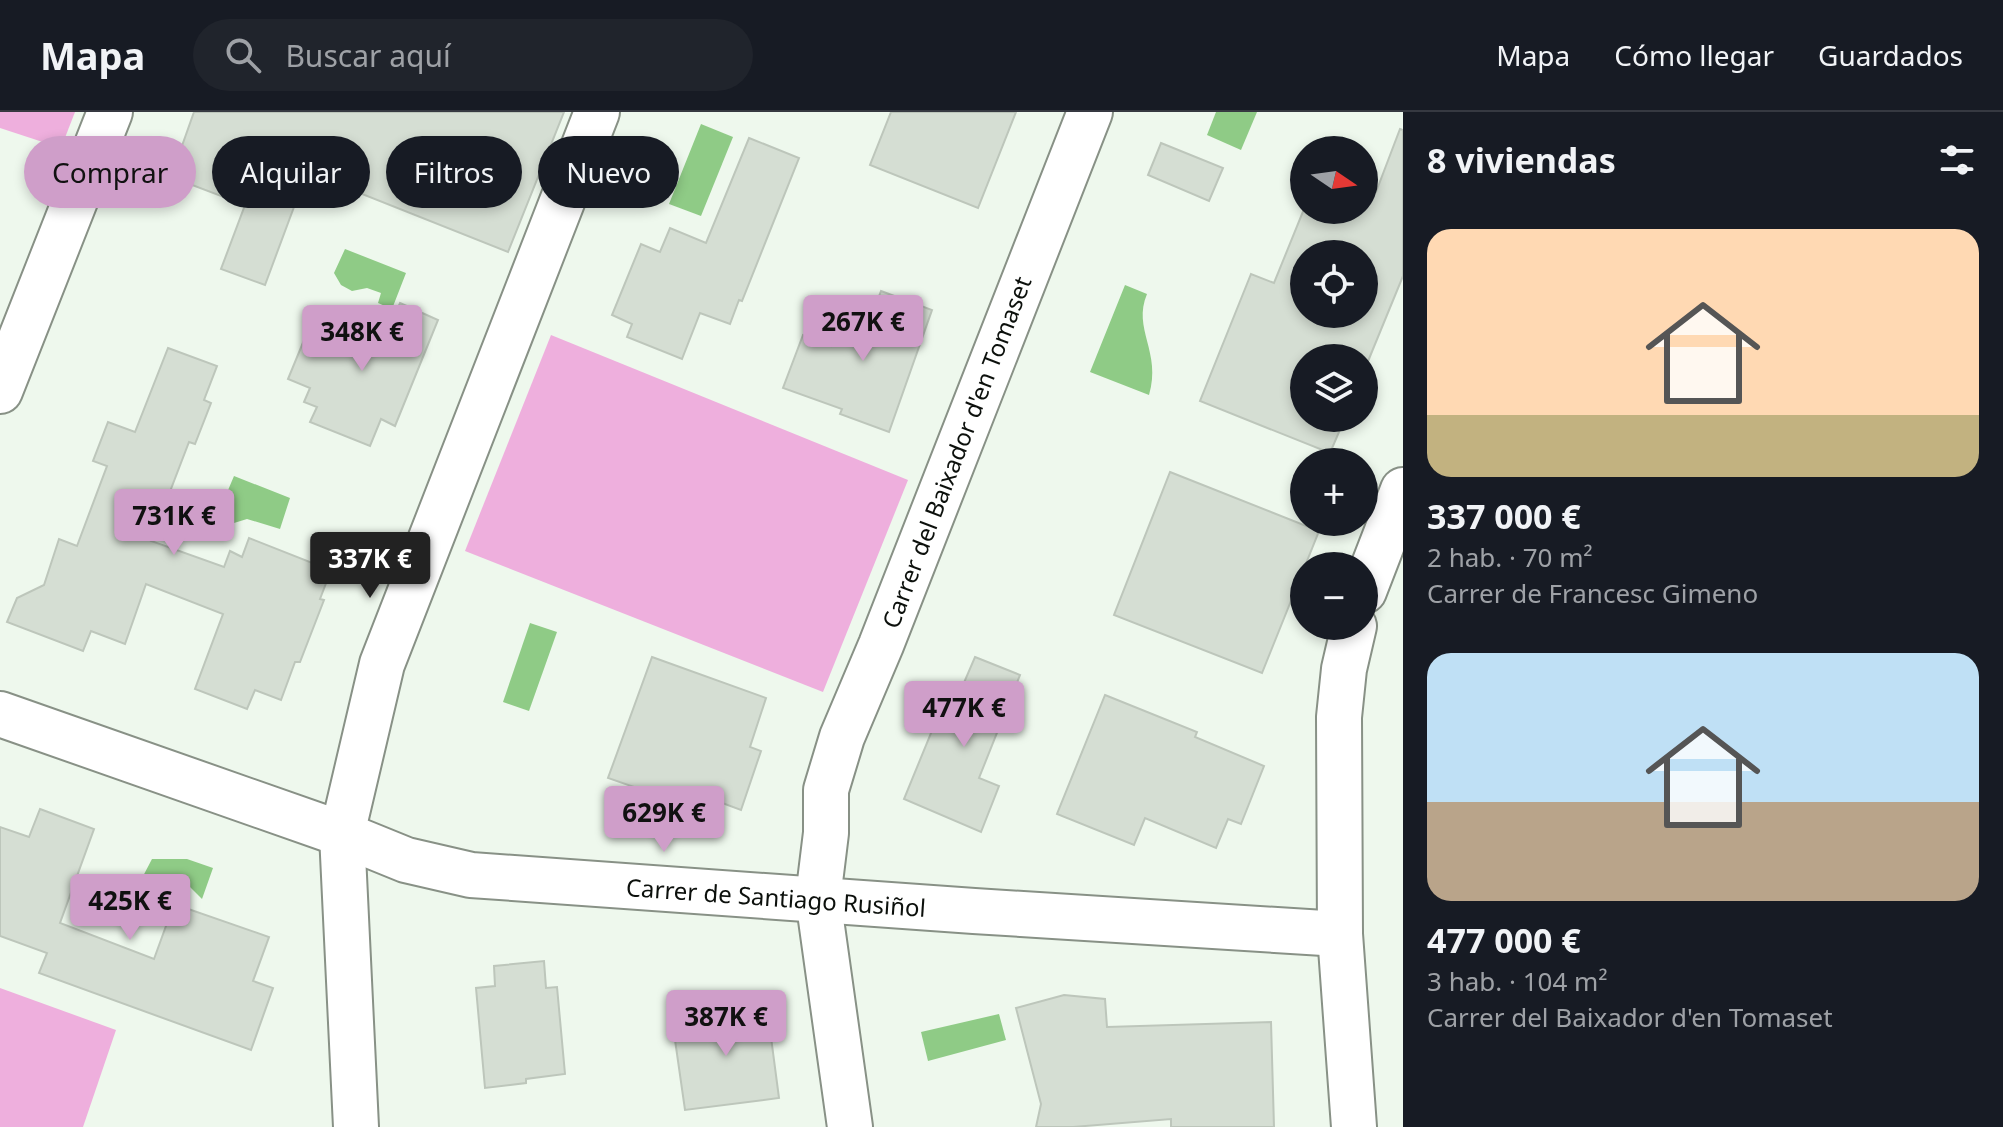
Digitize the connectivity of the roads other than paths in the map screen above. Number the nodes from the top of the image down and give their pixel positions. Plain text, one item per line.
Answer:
1 (110, 112) edge
2 (597, 112) edge
3 (1090, 112) edge
4 (0, 391) edge
5 (1403, 490) edge
6 (1378, 555) edge
7 (1351, 640) edge
8 (0, 714) edge
9 (342, 834) junction
10 (818, 898) junction
11 (1340, 934) junction
12 (356, 1127) edge
13 (850, 1127) edge
14 (1354, 1127) edge

1 - 4 street
2 - 9 street
3 - 10 street, Carrer del Baixador d'en Tomaset
5 - 6 street
7 - 11 street
8 - 9 street, Carrer de Santiago Rusiñol
9 - 10 street, Carrer de Santiago Rusiñol
9 - 12 street
10 - 11 street, Carrer de Santiago Rusiñol
10 - 13 street, Carrer del Baixador d'en Tomaset
11 - 14 street

